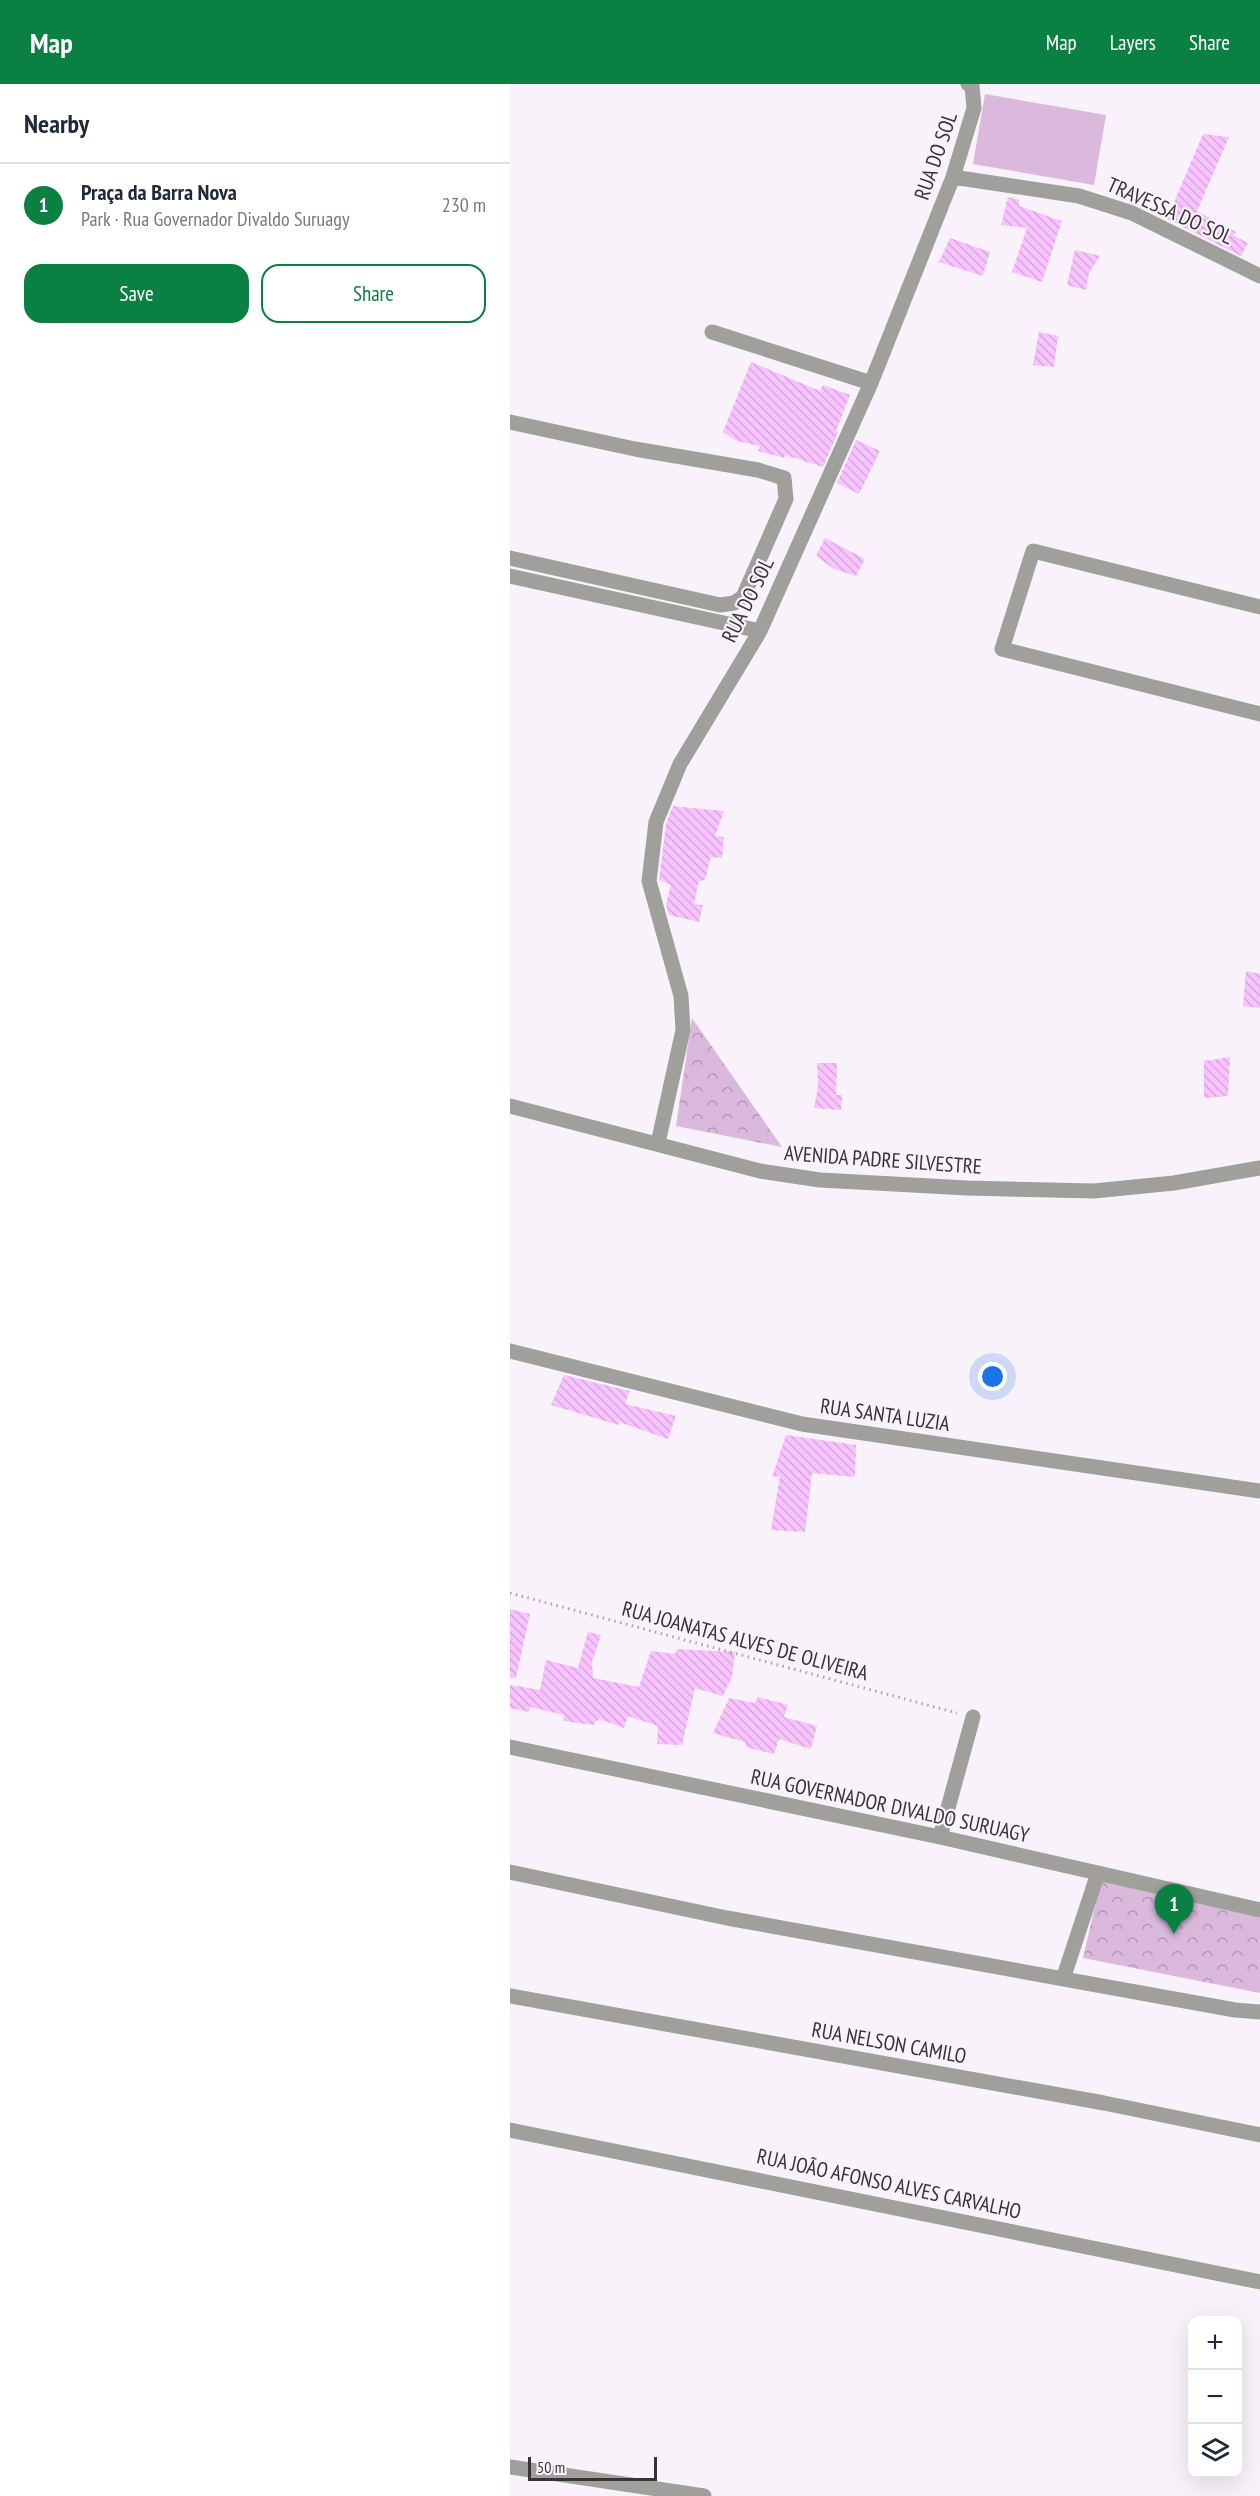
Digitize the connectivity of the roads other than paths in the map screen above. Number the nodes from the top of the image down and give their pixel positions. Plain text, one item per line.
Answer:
1 (968, 84) edge
2 (953, 177) junction
3 (1260, 276) edge
4 (712, 332) dead end
5 (872, 383) junction
6 (510, 422) edge
7 (763, 557) junction
8 (510, 558) edge
9 (790, 565) junction
10 (510, 576) edge
11 (1260, 607) edge
12 (760, 631) junction
13 (1260, 714) edge
14 (510, 1106) edge
15 (658, 1143) junction
16 (1260, 1168) edge
17 (510, 1351) edge
18 (1260, 1491) edge
19 (973, 1717) road end
20 (510, 1747) edge
21 (940, 1837) junction
22 (510, 1872) edge
23 (1098, 1873) junction
24 (1260, 1910) edge
25 (1063, 1979) junction
26 (510, 1996) edge
27 (1260, 2012) edge
28 (510, 2130) edge
29 (1260, 2135) edge
30 (1260, 2282) edge
31 (510, 2467) edge
32 (704, 2496) edge

1 - 2 street, RUA DO SOL
2 - 3 street, TRAVESSA DO SOL
2 - 5 street, RUA DO SOL
4 - 5 street
5 - 9 street, RUA DO SOL
6 - 7 street
7 - 8 street
7 - 9 street
9 - 12 street, RUA DO SOL
10 - 12 street
11 - 13 street
12 - 15 street, RUA DO SOL
14 - 15 street, AVENIDA PADRE SILVESTRE
15 - 16 street, AVENIDA PADRE SILVESTRE
17 - 18 street, RUA SANTA LUZIA
19 - 21 street
20 - 21 street, RUA GOVERNADOR DIVALDO SURUAGY
21 - 23 street, RUA GOVERNADOR DIVALDO SURUAGY
22 - 25 street
23 - 24 street, RUA GOVERNADOR DIVALDO SURUAGY
23 - 25 street
25 - 27 street
26 - 29 street, RUA NELSON CAMILO
28 - 30 street, RUA JOÃO AFONSO ALVES CARVALHO
31 - 32 street

